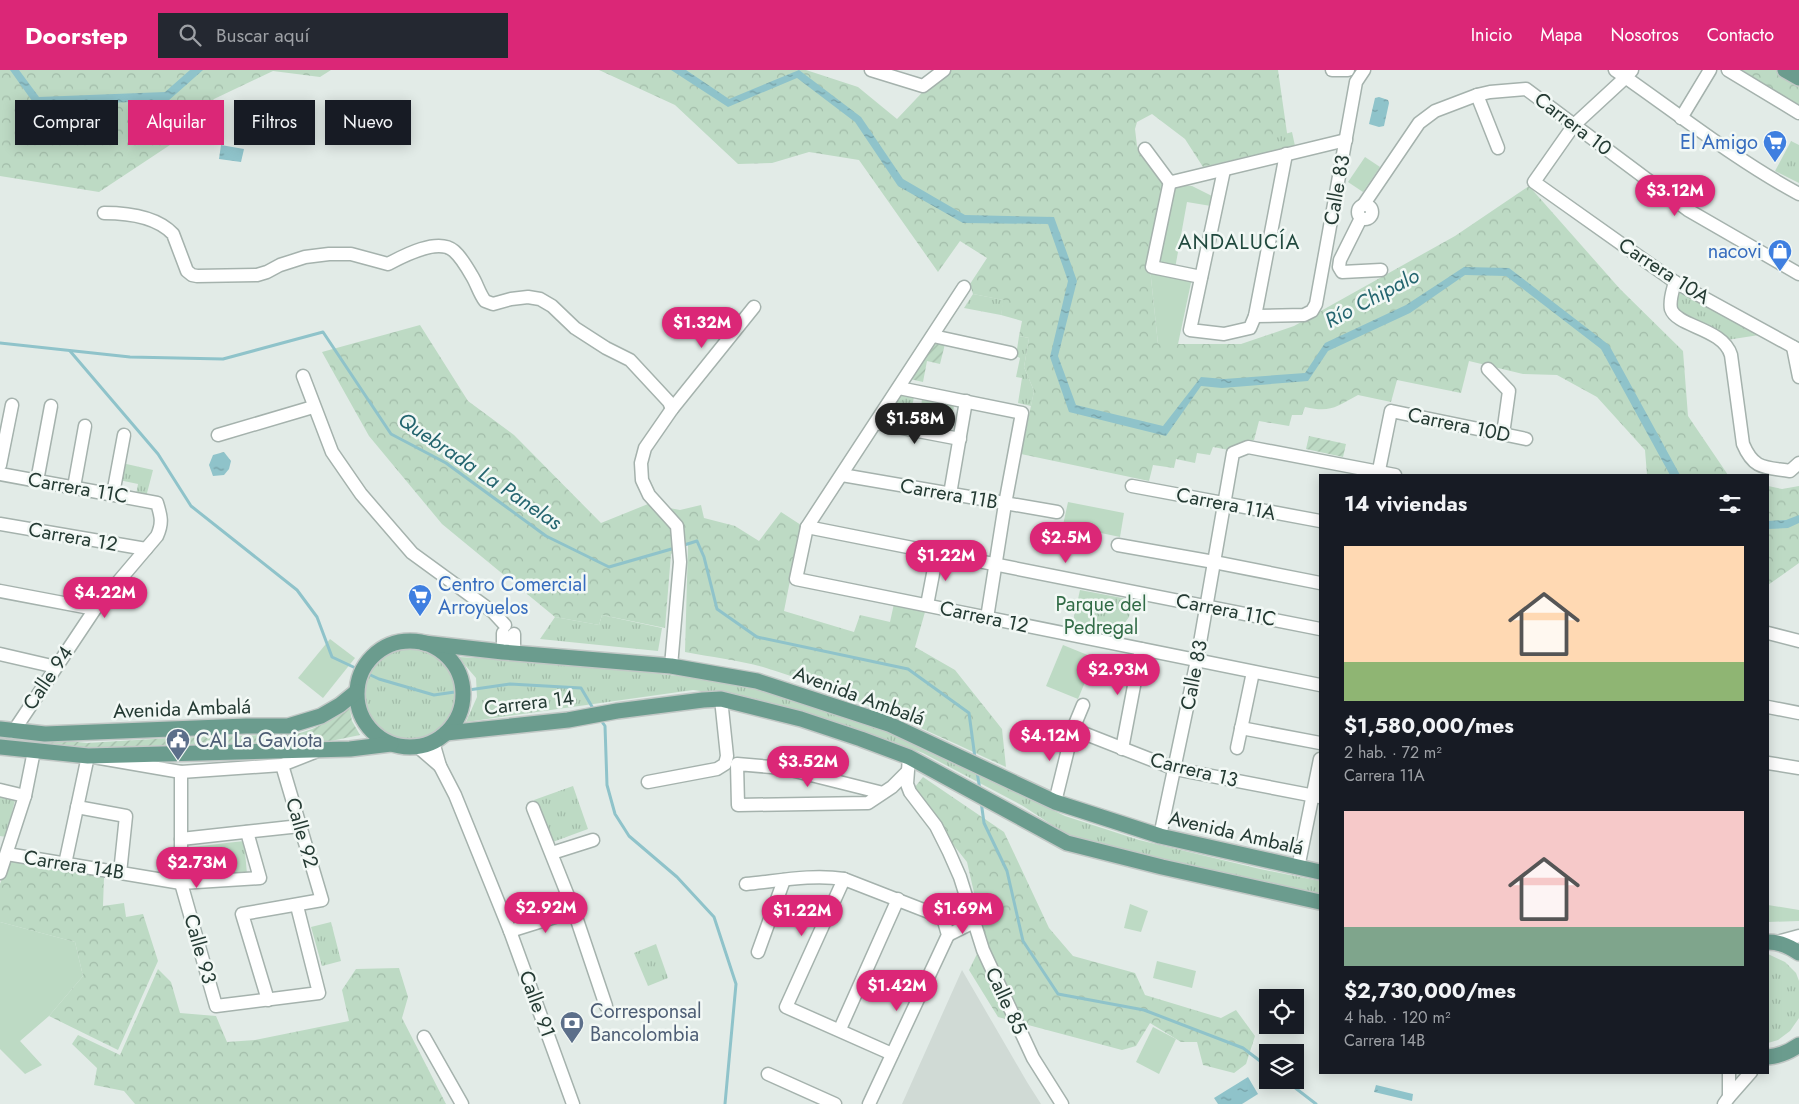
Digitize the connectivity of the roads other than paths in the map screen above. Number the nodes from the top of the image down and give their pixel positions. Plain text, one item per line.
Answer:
1 (871, 70) edge
2 (944, 70) edge
3 (1332, 70) edge
4 (1348, 70) edge
5 (1364, 70) edge
6 (1710, 70) edge
7 (1728, 70) edge
8 (1785, 70) edge
9 (1624, 72) edge
10 (1799, 78) edge
11 (1477, 95) junction
12 (1799, 113) edge
13 (1680, 118) junction
14 (1574, 125) junction
15 (1346, 140) junction
16 (1498, 148) dead end
17 (1145, 149) dead end
18 (1286, 154) junction
19 (1224, 170) junction
20 (1170, 181) junction
21 (1799, 194) edge
22 (104, 213) dead end
23 (1381, 270) dead end
24 (1799, 274) edge
25 (1201, 277) junction
26 (1676, 282) junction
27 (964, 287) dead end
28 (754, 306) dead end
29 (1255, 316) junction
30 (933, 336) junction
31 (1796, 349) edge
32 (1011, 353) dead end
33 (1798, 363) edge
34 (1488, 369) dead end
35 (303, 376) dead end
36 (1799, 378) edge
37 (898, 388) junction
38 (966, 402) junction
39 (12, 405) dead end
40 (51, 406) dead end
41 (313, 406) junction
42 (672, 409) junction
43 (876, 423) junction
44 (85, 426) dead end
45 (1503, 434) junction
46 (124, 435) dead end
47 (218, 435) dead end
48 (960, 439) junction
49 (1526, 439) dead end
50 (1799, 463) edge
51 (0, 465) edge
52 (1378, 473) edge
53 (0, 474) edge
54 (842, 475) junction
55 (37, 480) junction
56 (1132, 486) dead end
57 (74, 487) junction
58 (113, 494) junction
59 (950, 494) junction
60 (157, 502) joint
61 (1005, 504) junction
62 (1224, 504) junction
63 (1057, 512) dead end
64 (1319, 522) edge
65 (0, 524) edge
66 (808, 527) junction
67 (1118, 545) dead end
68 (146, 549) junction
69 (937, 553) junction
70 (1214, 562) junction
71 (996, 564) junction
72 (1319, 583) edge
73 (0, 591) edge
74 (927, 605) junction
75 (1207, 607) junction
76 (95, 609) junction
77 (987, 618) junction
78 (1319, 629) edge
79 (1769, 633) edge
80 (1799, 641) edge
81 (424, 643) junction
82 (1141, 649) junction
83 (508, 652) junction
84 (0, 654) edge
85 (1197, 660) junction
86 (671, 666) junction
87 (56, 667) junction
88 (1253, 672) junction
89 (1319, 685) edge
90 (357, 687) junction
91 (721, 699) junction
92 (1083, 705) dead end
93 (1769, 707) edge
94 (617, 711) joint
95 (1799, 713) edge
96 (1241, 728) junction
97 (1073, 729) junction
98 (6, 730) edge
99 (446, 733) junction
100 (433, 742) junction
101 (391, 744) junction
102 (1319, 744) edge
103 (0, 747) edge
104 (418, 747) junction
105 (1238, 748) dead end
106 (322, 749) junction
107 (1122, 749) junction
108 (34, 751) junction
109 (88, 756) junction
110 (1769, 763) edge
111 (908, 764) junction
112 (282, 765) junction
113 (440, 766) junction
114 (1175, 768) junction
115 (1319, 768) edge
116 (1799, 768) edge
117 (181, 772) junction
118 (648, 782) dead end
119 (0, 790) edge
120 (888, 790) junction
121 (25, 796) junction
122 (1316, 797) edge
123 (1055, 802) junction
124 (77, 807) junction
125 (533, 808) dead end
126 (300, 826) junction
127 (247, 832) junction
128 (1160, 836) junction
129 (181, 838) junction
130 (6, 840) edge
131 (593, 840) dead end
132 (552, 853) junction
133 (7, 854) junction
134 (65, 864) junction
135 (1298, 868) junction
136 (1, 870) edge
137 (120, 872) junction
138 (1319, 872) edge
139 (844, 879) junction
140 (784, 880) junction
141 (181, 883) junction
142 (746, 884) dead end
143 (898, 900) junction
144 (1319, 902) edge
145 (297, 906) junction
146 (574, 911) junction
147 (972, 916) junction
148 (944, 921) junction
149 (510, 931) junction
150 (948, 935) junction
151 (1799, 936) edge
152 (1772, 942) edge
153 (758, 952) dead end
154 (1799, 953) edge
155 (268, 1000) junction
156 (606, 1006) dead end
157 (840, 1030) junction
158 (424, 1037) dead end
159 (1799, 1045) edge
160 (892, 1054) junction
161 (1771, 1058) edge
162 (768, 1074) dead end
163 (1729, 1074) edge
164 (1749, 1074) edge
165 (1726, 1100) edge
166 (462, 1104) edge
167 (573, 1104) edge
168 (835, 1104) edge
169 (869, 1104) edge
170 (1062, 1104) edge

1 - 2 street
3 - 4 street
5 - 15 street, Calle 83
6 - 13 street
7 - 12 street
8 - 10 main road
9 - 13 street
9 - 14 street
11 - 14 street, Carrera 10
11 - 16 street
11 - 23 street, Carrera 10
13 - 21 street
14 - 24 street, Carrera 10
14 - 26 street, Carrera 10A
15 - 18 street
15 - 29 street, Calle 83
17 - 20 street
18 - 19 street
18 - 29 street
19 - 20 street
19 - 25 street
20 - 25 street
22 - 42 street
25 - 29 street
26 - 31 street, Carrera 10A
26 - 50 street
27 - 30 street
28 - 42 street
30 - 32 street
30 - 37 street
31 - 33 street
33 - 36 street
34 - 45 street
35 - 41 street
37 - 38 street
37 - 43 street
38 - 48 street
38 - 61 street
39 - 51 street
40 - 55 street
41 - 47 street
41 - 83 street
42 - 86 street
43 - 48 street
43 - 54 street
44 - 57 street
45 - 49 street, Carrera 10D
45 - 52 street, Carrera 10D
46 - 58 street
48 - 59 street
52 - 62 street, Calle 83
53 - 55 street, Carrera 11C
54 - 59 street, Carrera 11B
54 - 66 street
55 - 57 street, Carrera 11C
56 - 62 street, Carrera 11A
57 - 58 street, Carrera 11C
58 - 60 street, Carrera 11C
59 - 61 street, Carrera 11B
60 - 68 street, Calle 94
61 - 63 street, Carrera 11B
61 - 71 street
62 - 64 street, Carrera 11A
62 - 70 street, Calle 83
65 - 68 street, Carrera 12
66 - 69 street, Carrera 11C
66 - 74 street, Carrera 12
67 - 70 street
68 - 76 street, Calle 94
69 - 71 street, Carrera 11C
69 - 74 street
70 - 72 street
70 - 75 street, Calle 83
71 - 75 street, Carrera 11C
71 - 77 street
73 - 76 street
74 - 77 street, Carrera 12
75 - 78 street, Carrera 11C
75 - 85 street, Calle 83
76 - 87 street, Calle 94
77 - 82 street, Carrera 12
79 - 80 street
81 - 83 main road, Avenida Ambalá
81 - 90 main road
81 - 99 main road
82 - 85 street, Carrera 12
82 - 107 street
83 - 86 main road, Avenida Ambalá
84 - 87 street
85 - 88 street, Carrera 12
85 - 114 street, Calle 83
86 - 123 main road, Avenida Ambalá
87 - 98 street, Calle 94
88 - 89 street, Carrera 12
88 - 96 street
90 - 98 main road, Avenida Ambalá
90 - 101 main road
91 - 94 main road, Avenida Ambalá
91 - 111 main road, Avenida Ambalá
91 - 118 street
92 - 97 street
93 - 95 street
94 - 99 main road, Carrera 14
96 - 102 street
96 - 105 street
97 - 107 street, Carrera 13
97 - 123 street
99 - 100 main road
100 - 104 main road
100 - 113 street
101 - 104 main road
101 - 106 main road
103 - 108 main road
104 - 113 street
106 - 109 main road
106 - 112 street
107 - 114 street, Carrera 13
108 - 109 main road
108 - 121 street
109 - 117 street
109 - 124 street
110 - 116 street
111 - 120 street
111 - 144 main road, Avenida Ambalá
111 - 147 street, Calle 85
112 - 117 street
112 - 126 street, Calle 92
113 - 149 street, Calle 91
114 - 122 street, Carrera 13
114 - 128 street, Calle 83
115 - 122 street
117 - 129 street, Calle 93
119 - 121 street
120 - 120 street
121 - 130 street
122 - 135 street
123 - 128 main road, Avenida Ambalá
124 - 134 street
124 - 137 street
125 - 132 street
126 - 127 street
126 - 145 street, Calle 92
127 - 129 street
127 - 141 street, Carrera 14B
128 - 135 main road, Avenida Ambalá
129 - 141 street, Calle 93
130 - 133 street
131 - 132 street
132 - 146 street
133 - 134 street, Carrera 14B
133 - 136 street
134 - 137 street, Carrera 14B
135 - 138 main road, Avenida Ambalá
137 - 141 street, Carrera 14B
139 - 140 street
139 - 143 street
139 - 157 street
140 - 142 street
140 - 153 street
141 - 155 street, Calle 93
143 - 148 street
143 - 157 street
145 - 155 street
145 - 155 street
146 - 149 street
146 - 156 street
147 - 148 street
147 - 150 street
147 - 170 street, Calle 85
148 - 150 street
149 - 167 street, Calle 91
150 - 160 street
151 - 152 street
152 - 154 main road
157 - 160 street
158 - 166 street
159 - 161 main road
160 - 169 street
162 - 168 street
163 - 165 street
164 - 165 street

